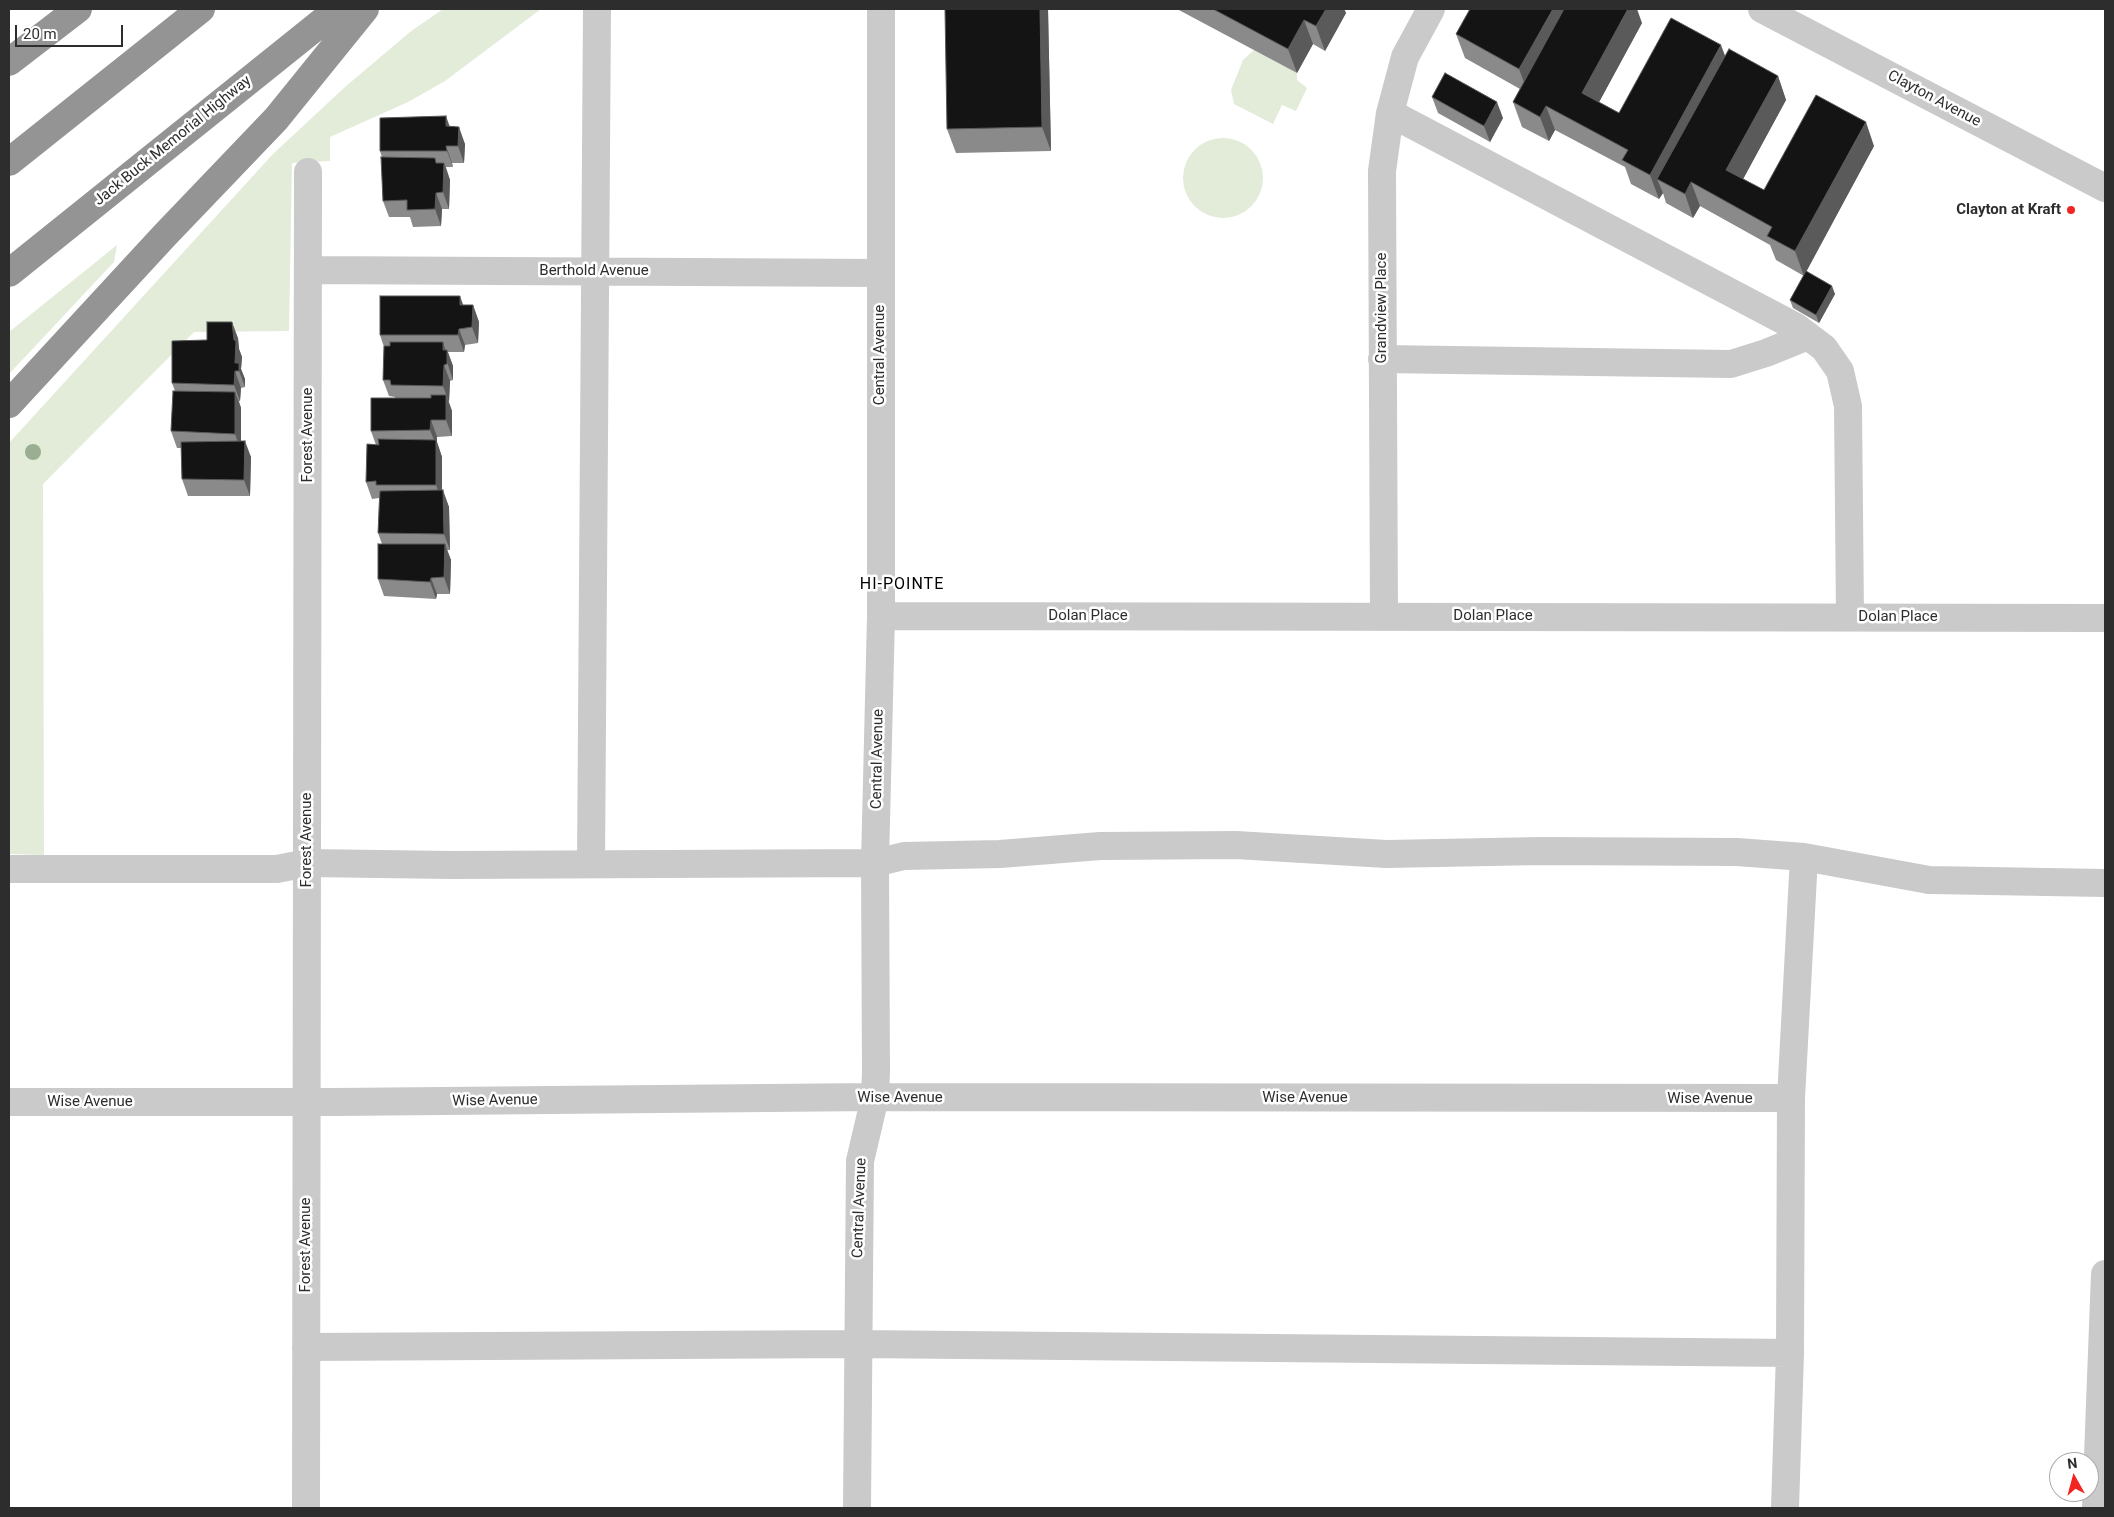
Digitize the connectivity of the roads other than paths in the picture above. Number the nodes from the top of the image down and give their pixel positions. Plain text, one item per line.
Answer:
1 (78, 9) edge
2 (201, 9) edge
3 (338, 9) edge
4 (364, 9) edge
5 (597, 9) edge
6 (881, 9) edge
7 (1431, 9) edge
8 (1762, 9) edge
9 (9, 62) edge
10 (1390, 113) junction
11 (9, 162) edge
12 (308, 172) dead end
13 (2105, 188) edge
14 (308, 270) junction
15 (595, 271) junction
16 (880, 272) junction
17 (9, 273) edge
18 (1808, 336) junction
19 (1382, 359) junction
20 (9, 404) edge
21 (881, 616) junction
22 (1384, 616) junction
23 (1850, 617) junction
24 (2105, 618) edge
25 (1804, 857) junction
26 (307, 863) junction
27 (591, 864) junction
28 (875, 864) junction
29 (9, 869) edge
30 (2105, 882) edge
31 (875, 1097) junction
32 (1791, 1098) junction
33 (306, 1101) junction
34 (9, 1102) edge
35 (2105, 1274) edge
36 (857, 1344) junction
37 (306, 1347) junction
38 (1790, 1353) junction
39 (306, 1508) edge
40 (857, 1508) edge
41 (1785, 1508) edge
42 (2096, 1508) edge

1 - 9 highway
2 - 11 highway
3 - 17 highway, Jack Buck Memorial Highway
4 - 20 highway
5 - 15 street
6 - 16 street, Central Avenue
7 - 10 street, Grandview Place
8 - 13 street, Clayton Avenue
10 - 18 street
10 - 19 street, Grandview Place
12 - 14 street, Forest Avenue
14 - 15 street, Berthold Avenue
14 - 26 street, Forest Avenue
15 - 16 street, Berthold Avenue
15 - 27 street
16 - 21 street, Central Avenue
18 - 19 street
18 - 23 street
19 - 22 street, Grandview Place
21 - 22 street, Dolan Place
21 - 28 street, Central Avenue
22 - 23 street, Dolan Place
23 - 24 street, Dolan Place
25 - 28 street
25 - 30 street
25 - 32 street
26 - 27 street
26 - 29 street
26 - 33 street, Forest Avenue
27 - 28 street
28 - 31 street, Central Avenue
31 - 32 street, Wise Avenue
31 - 33 street, Wise Avenue
31 - 36 street, Central Avenue
32 - 38 street
33 - 34 street, Wise Avenue
33 - 37 street, Forest Avenue
35 - 42 street
36 - 37 street
36 - 38 street
36 - 40 street, Central Avenue
37 - 39 street, Forest Avenue
38 - 41 street

